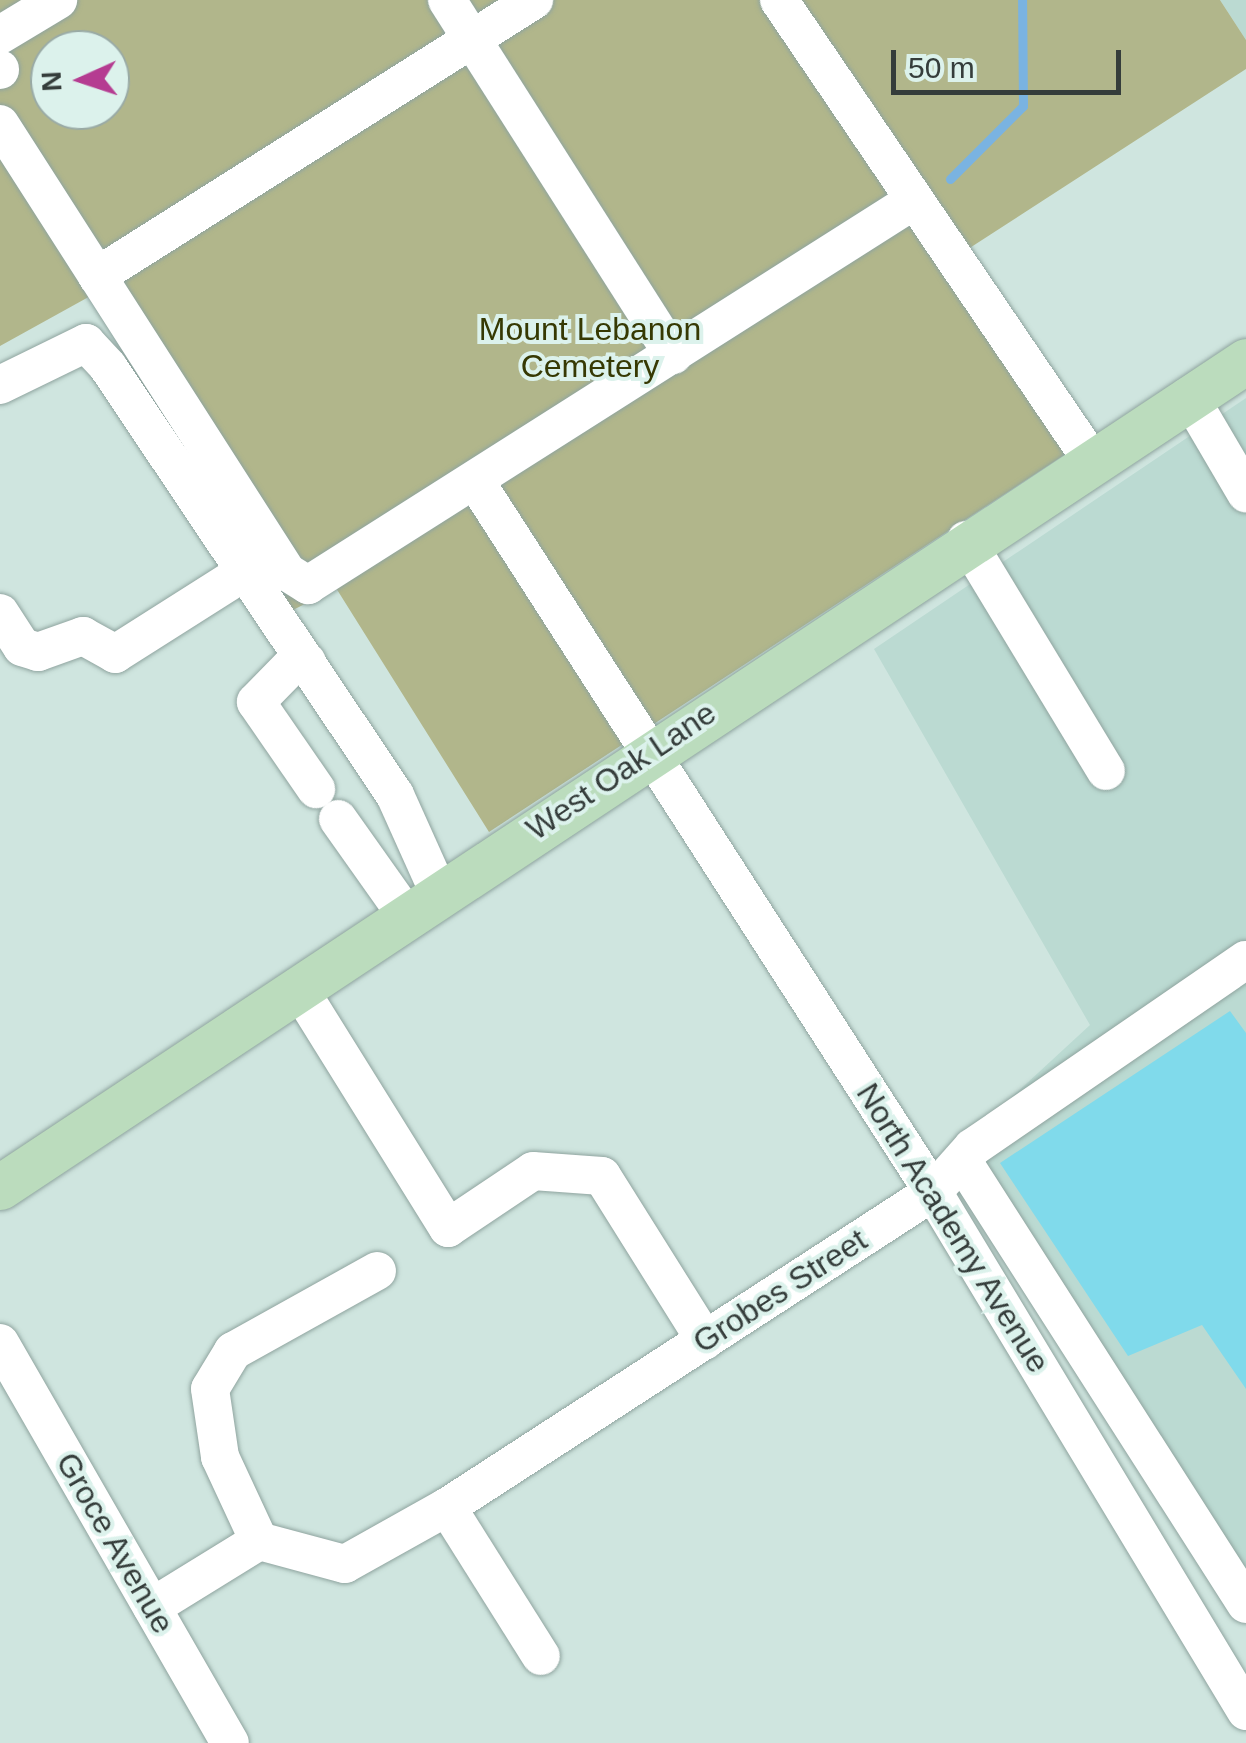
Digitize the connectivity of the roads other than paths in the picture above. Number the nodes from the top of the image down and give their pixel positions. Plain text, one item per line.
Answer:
1 (58, 0) edge
2 (447, 0) edge
3 (534, 0) edge
4 (779, 0) edge
5 (0, 36) edge
6 (472, 40) junction
7 (0, 124) edge
8 (913, 201) junction
9 (98, 276) junction
10 (674, 355) junction
11 (1246, 361) edge
12 (0, 385) edge
13 (1189, 396) junction
14 (1090, 458) junction
15 (483, 477) junction
16 (1246, 493) edge
17 (966, 540) junction
18 (246, 571) junction
19 (0, 613) edge
20 (307, 662) junction
21 (654, 749) junction
22 (1106, 771) dead end
23 (415, 840) junction
24 (374, 867) junction
25 (423, 904) junction
26 (1246, 960) edge
27 (298, 987) junction
28 (962, 1160) junction
29 (0, 1187) edge
30 (933, 1192) junction
31 (377, 1271) dead end
32 (705, 1340) junction
33 (0, 1344) edge
34 (447, 1507) junction
35 (259, 1541) junction
36 (1246, 1604) edge
37 (152, 1606) junction
38 (541, 1656) dead end
39 (1246, 1710) edge
40 (230, 1743) edge

1 - 5 street
2 - 6 street
3 - 6 street
4 - 8 street
6 - 9 street
6 - 10 street
7 - 9 street
8 - 10 street
8 - 14 street
9 - 15 street
10 - 15 street
11 - 13 main road, West Oak Lane
12 - 18 street
13 - 14 main road, West Oak Lane
13 - 16 street
14 - 17 main road, West Oak Lane
15 - 21 street, North Academy Avenue
17 - 21 main road, West Oak Lane
17 - 22 street
18 - 19 street
18 - 20 street
20 - 23 street
20 - 24 street
21 - 25 main road, West Oak Lane
21 - 30 street, North Academy Avenue
23 - 24 street
23 - 25 street
24 - 25 street
25 - 27 main road, West Oak Lane
26 - 28 street, Grobes Street
27 - 29 main road, West Oak Lane
27 - 32 street
28 - 30 street, Grobes Street
28 - 36 street
30 - 32 street, Grobes Street
30 - 39 street, North Academy Avenue
31 - 35 street
32 - 34 street, Grobes Street
33 - 37 street, Groce Avenue
34 - 35 street, Grobes Street
34 - 38 street
35 - 37 street
37 - 40 street, Groce Avenue

